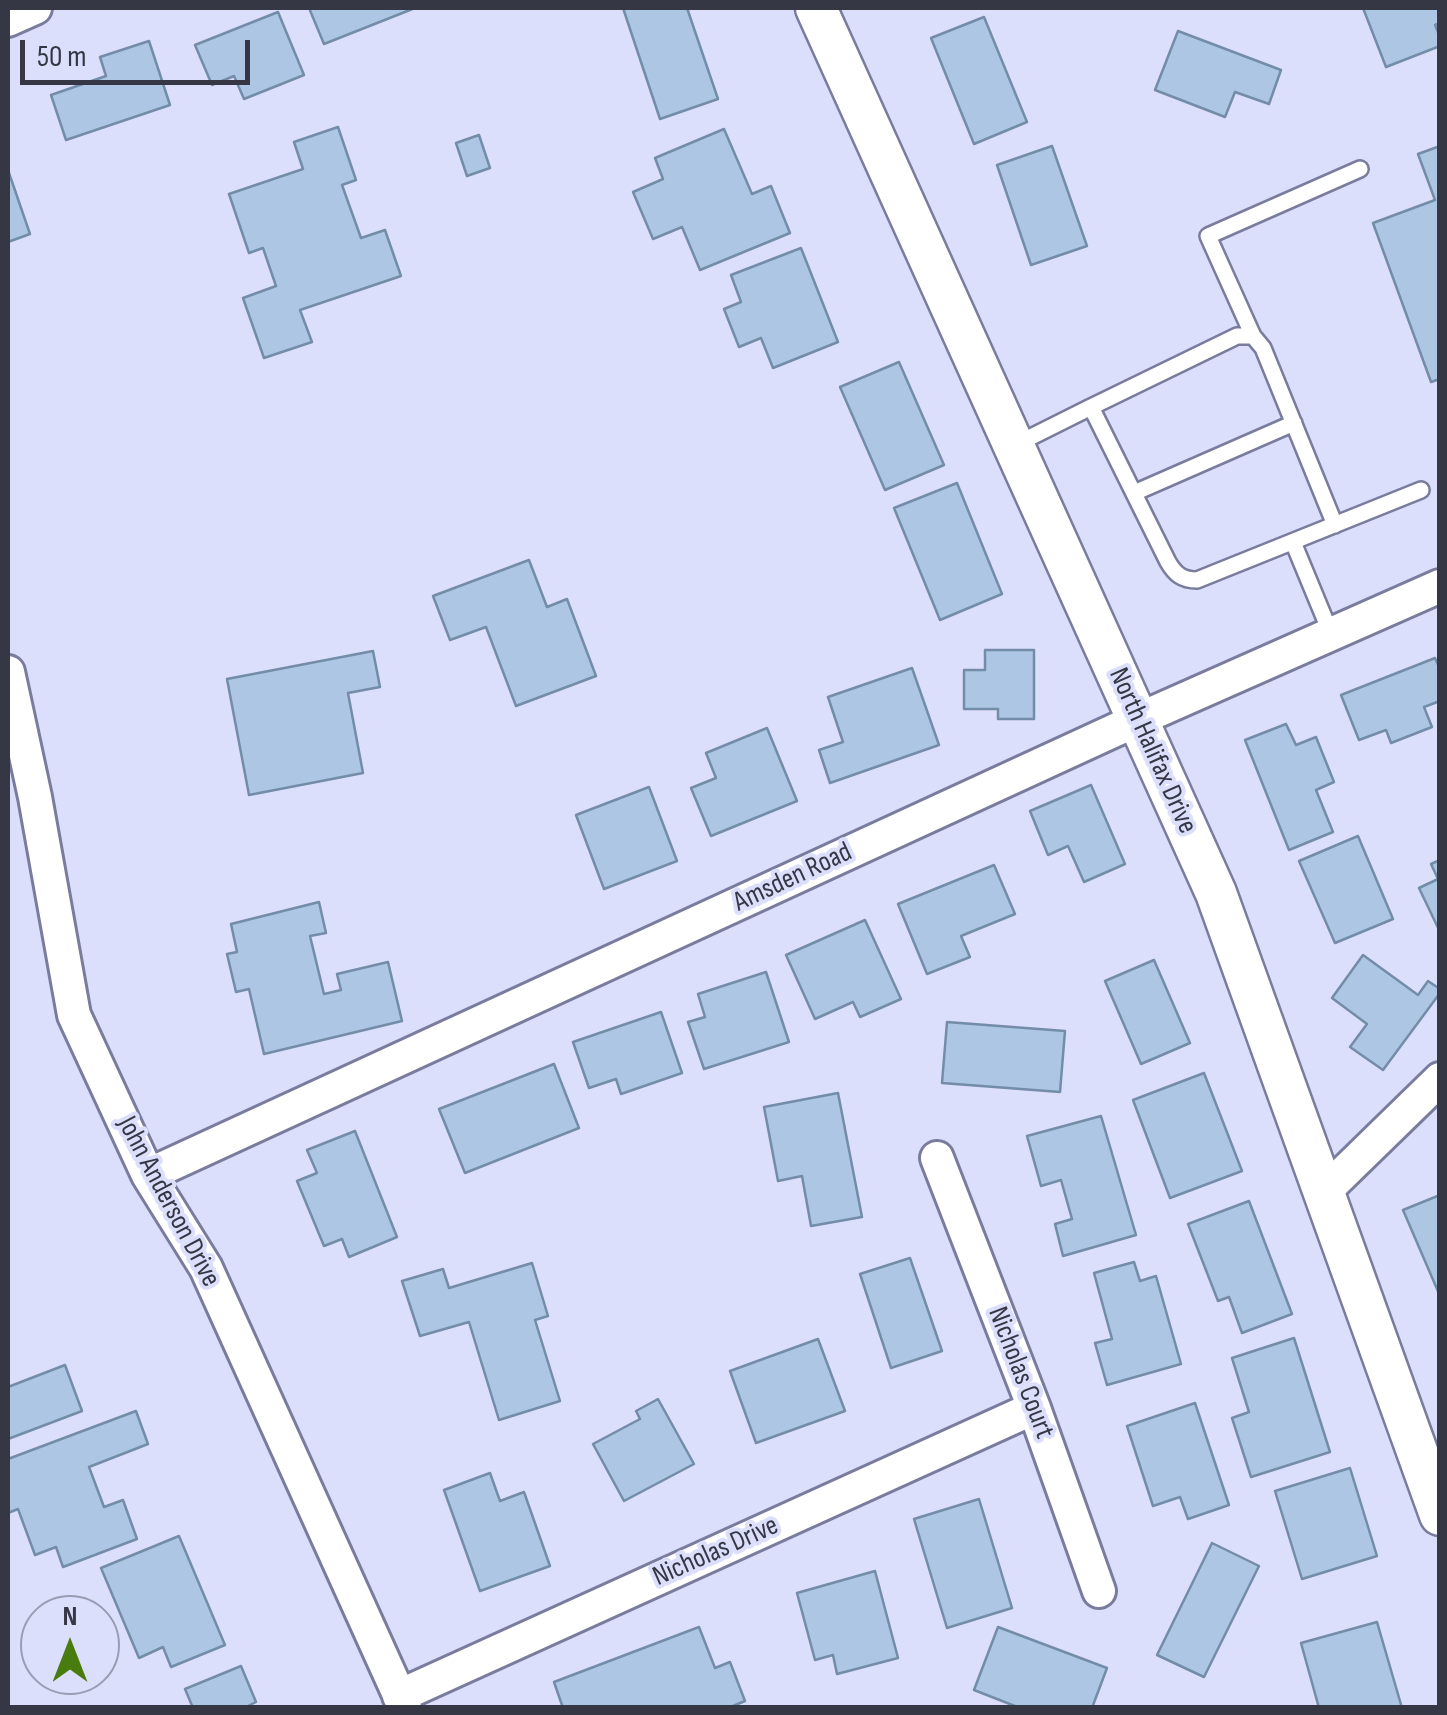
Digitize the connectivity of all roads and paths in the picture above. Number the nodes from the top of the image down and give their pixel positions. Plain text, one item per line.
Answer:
1 (35, 8) edge
2 (816, 8) edge
3 (8, 20) edge
4 (1360, 169) dead end
5 (1253, 336) junction
6 (1091, 407) junction
7 (1294, 423) junction
8 (1013, 446) junction
9 (1421, 490) dead end
10 (1134, 493) junction
11 (1335, 525) junction
12 (1292, 542) junction
13 (1440, 586) edge
14 (1331, 634) junction
15 (8, 672) edge
16 (1137, 720) junction
17 (1440, 1079) edge
18 (937, 1158) dead end
19 (148, 1175) junction
20 (1324, 1192) junction
21 (1034, 1408) junction
22 (1440, 1515) edge
23 (1098, 1590) dead end
24 (402, 1702) edge

1 - 3 street
2 - 8 street, North Halifax Drive
4 - 5 lane
5 - 6 lane
5 - 7 lane
6 - 8 lane
6 - 10 lane
7 - 10 lane
7 - 11 lane
8 - 16 street, North Halifax Drive
9 - 11 lane
10 - 12 lane
11 - 12 lane
12 - 14 lane
13 - 14 street, Amsden Road
14 - 16 street, Amsden Road
15 - 19 street, John Anderson Drive
16 - 19 street, Amsden Road
16 - 20 street, North Halifax Drive
17 - 20 street
18 - 21 street, Nicholas Court
19 - 24 street, John Anderson Drive
20 - 22 street, North Halifax Drive
21 - 23 street, Nicholas Court
21 - 24 street, Nicholas Drive

